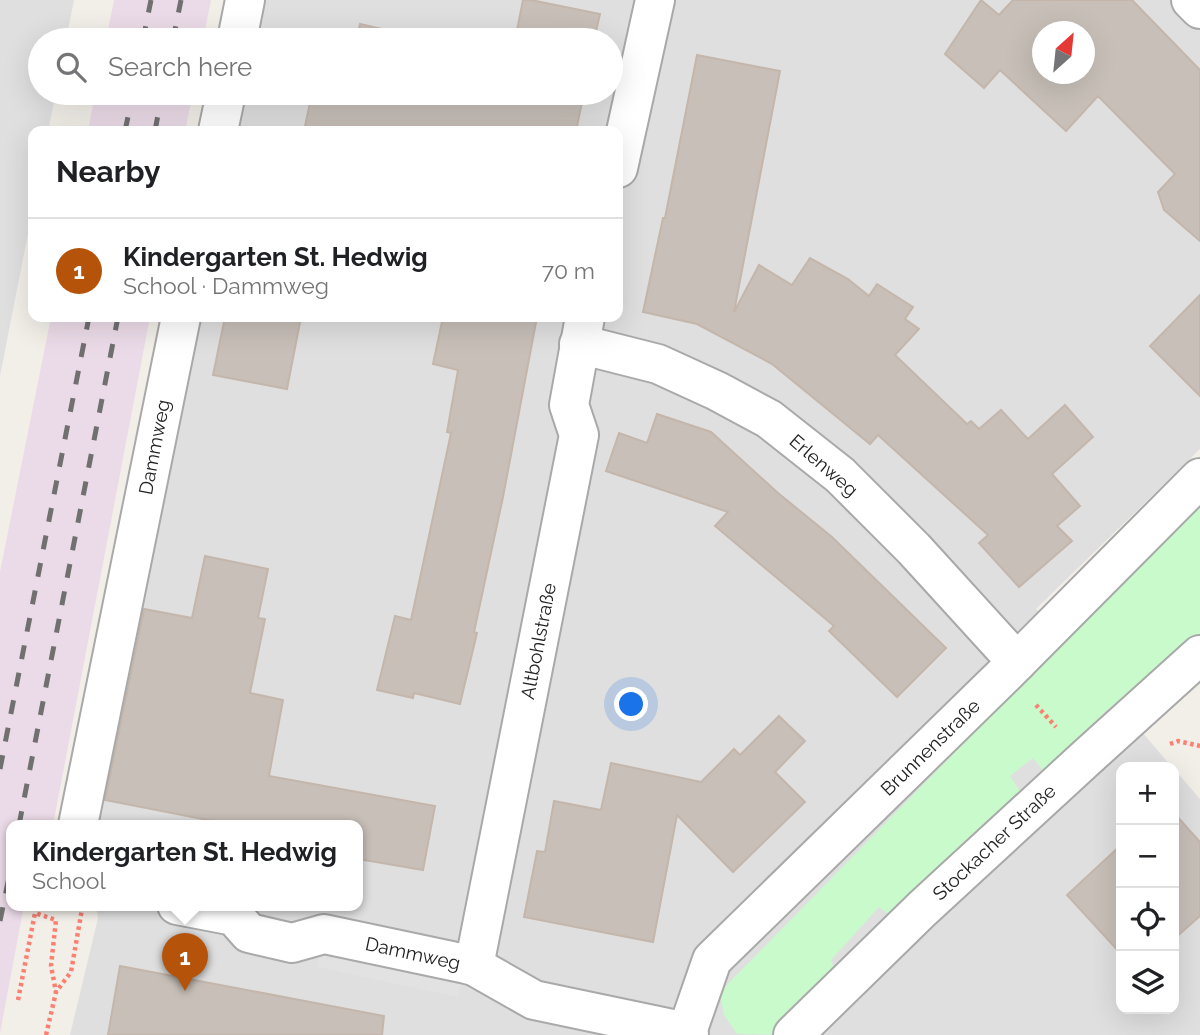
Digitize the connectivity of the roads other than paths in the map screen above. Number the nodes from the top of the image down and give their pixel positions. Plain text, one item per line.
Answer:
1 (245, 0) edge
2 (655, 0) edge
3 (1191, 0) edge
4 (1200, 9) edge
5 (239, 28) edge
6 (223, 105) edge
7 (219, 126) edge
8 (623, 145) edge
9 (179, 322) edge
10 (582, 330) edge
11 (1200, 478) edge
12 (1200, 655) edge
13 (1012, 667) junction
14 (79, 820) edge
15 (208, 911) edge
16 (474, 966) junction
17 (688, 1034) edge
18 (793, 1035) edge

1 - 5 street
2 - 8 street
3 - 4 street
6 - 7 street
9 - 14 street, Dammweg
10 - 13 street, Erlenweg
10 - 16 street, Altbohlstraße
11 - 13 street, Brunnenstraße
12 - 18 street, Stockacher Straße
13 - 17 street, Brunnenstraße
15 - 16 street, Dammweg
16 - 17 street, Dammweg

